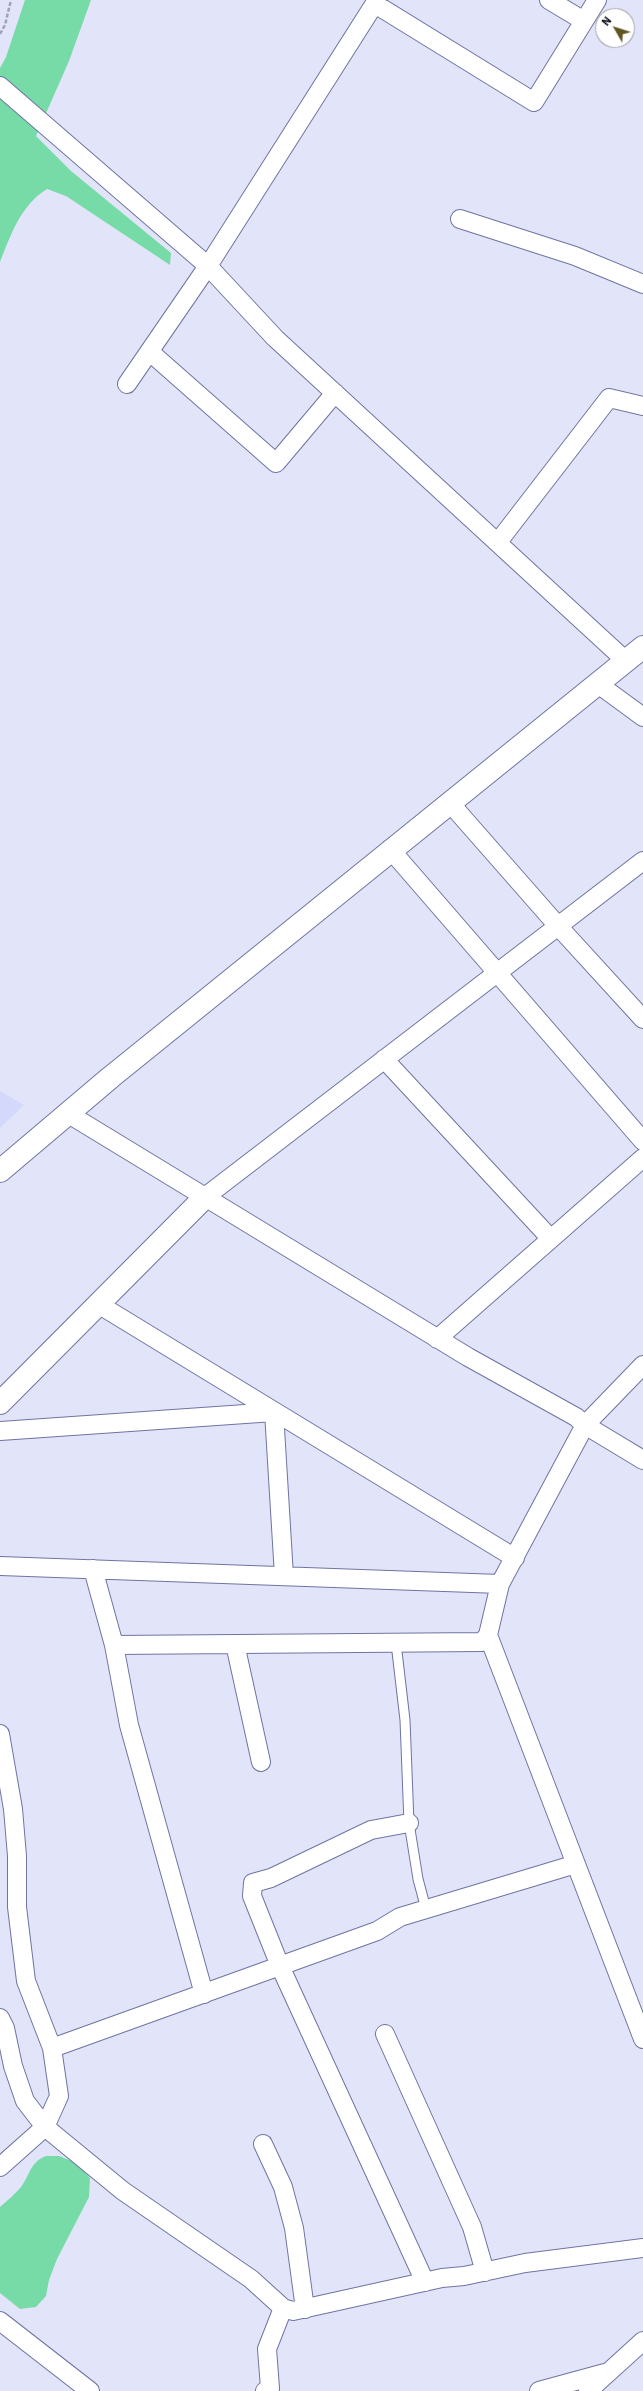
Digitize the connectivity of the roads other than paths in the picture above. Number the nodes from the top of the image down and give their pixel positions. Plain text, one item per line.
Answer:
1 (550, 0) edge
2 (597, 0) edge
3 (376, 2) edge
4 (584, 21) junction
5 (0, 86) edge
6 (460, 219) dead end
7 (208, 266) junction
8 (643, 284) edge
9 (150, 352) junction
10 (127, 384) dead end
11 (335, 393) junction
12 (643, 406) edge
13 (498, 542) junction
14 (643, 646) edge
15 (626, 661) junction
16 (598, 684) junction
17 (643, 717) edge
18 (450, 803) junction
19 (390, 849) junction
20 (643, 861) edge
21 (558, 926) junction
22 (496, 972) junction
23 (643, 1019) edge
24 (384, 1059) junction
25 (67, 1113) junction
26 (643, 1141) edge
27 (643, 1158) edge
28 (0, 1171) edge
29 (205, 1197) junction
30 (551, 1239) junction
31 (98, 1304) junction
32 (437, 1339) junction
33 (643, 1365) edge
34 (0, 1403) edge
35 (274, 1412) junction
36 (585, 1425) junction
37 (0, 1431) edge
38 (643, 1460) edge
39 (515, 1558) junction
40 (0, 1566) edge
41 (92, 1569) junction
42 (284, 1576) junction
43 (500, 1584) junction
44 (488, 1636) junction
45 (396, 1643) junction
46 (236, 1644) junction
47 (114, 1645) junction
48 (0, 1734) edge
49 (261, 1762) dead end
50 (409, 1823) junction
51 (576, 1864) junction
52 (426, 1909) junction
53 (280, 1966) junction
54 (204, 1994) junction
55 (0, 2018) edge
56 (385, 2034) dead end
57 (643, 2039) edge
58 (52, 2048) junction
59 (45, 2126) junction
60 (263, 2144) dead end
61 (0, 2167) edge
62 (643, 2248) edge
63 (485, 2272) junction
64 (425, 2282) junction
65 (282, 2308) junction
66 (305, 2309) junction
67 (0, 2321) edge
68 (643, 2341) edge
69 (610, 2372) junction
70 (90, 2391) edge
71 (265, 2391) edge
72 (538, 2391) edge
73 (588, 2391) edge

1 - 4 street
2 - 4 street
3 - 4 street
3 - 7 street
5 - 7 street
6 - 8 street
7 - 9 street
7 - 11 street
9 - 10 street
9 - 11 street
11 - 13 street
12 - 13 street
13 - 15 street
14 - 15 main road
15 - 16 main road
16 - 17 street
16 - 18 main road
18 - 19 main road
18 - 21 street
19 - 22 street
19 - 25 main road
20 - 21 street
21 - 22 street
21 - 23 street
22 - 24 street
22 - 26 street
24 - 29 street
24 - 30 street
25 - 28 main road
25 - 29 street
27 - 30 street
29 - 31 main road
29 - 32 street
30 - 32 street
31 - 34 main road
31 - 35 street
32 - 36 street
33 - 36 street
35 - 37 street
35 - 39 street
35 - 42 street
36 - 38 street
36 - 39 street
39 - 43 street
40 - 41 street
41 - 42 street
41 - 47 street
42 - 43 street
43 - 44 street
44 - 45 street
44 - 51 street
45 - 46 street
45 - 50 lane
46 - 47 street
46 - 49 street
47 - 54 street
48 - 58 street
50 - 52 lane
50 - 53 street
51 - 52 street
51 - 57 street
52 - 53 street
53 - 54 street
53 - 64 street
54 - 58 street
55 - 59 street
56 - 63 street
58 - 59 street
59 - 61 street
59 - 65 street
60 - 66 street
62 - 63 street
63 - 64 street
64 - 66 street
65 - 66 street
65 - 71 street
67 - 70 street
68 - 69 street
69 - 72 street
69 - 73 street

